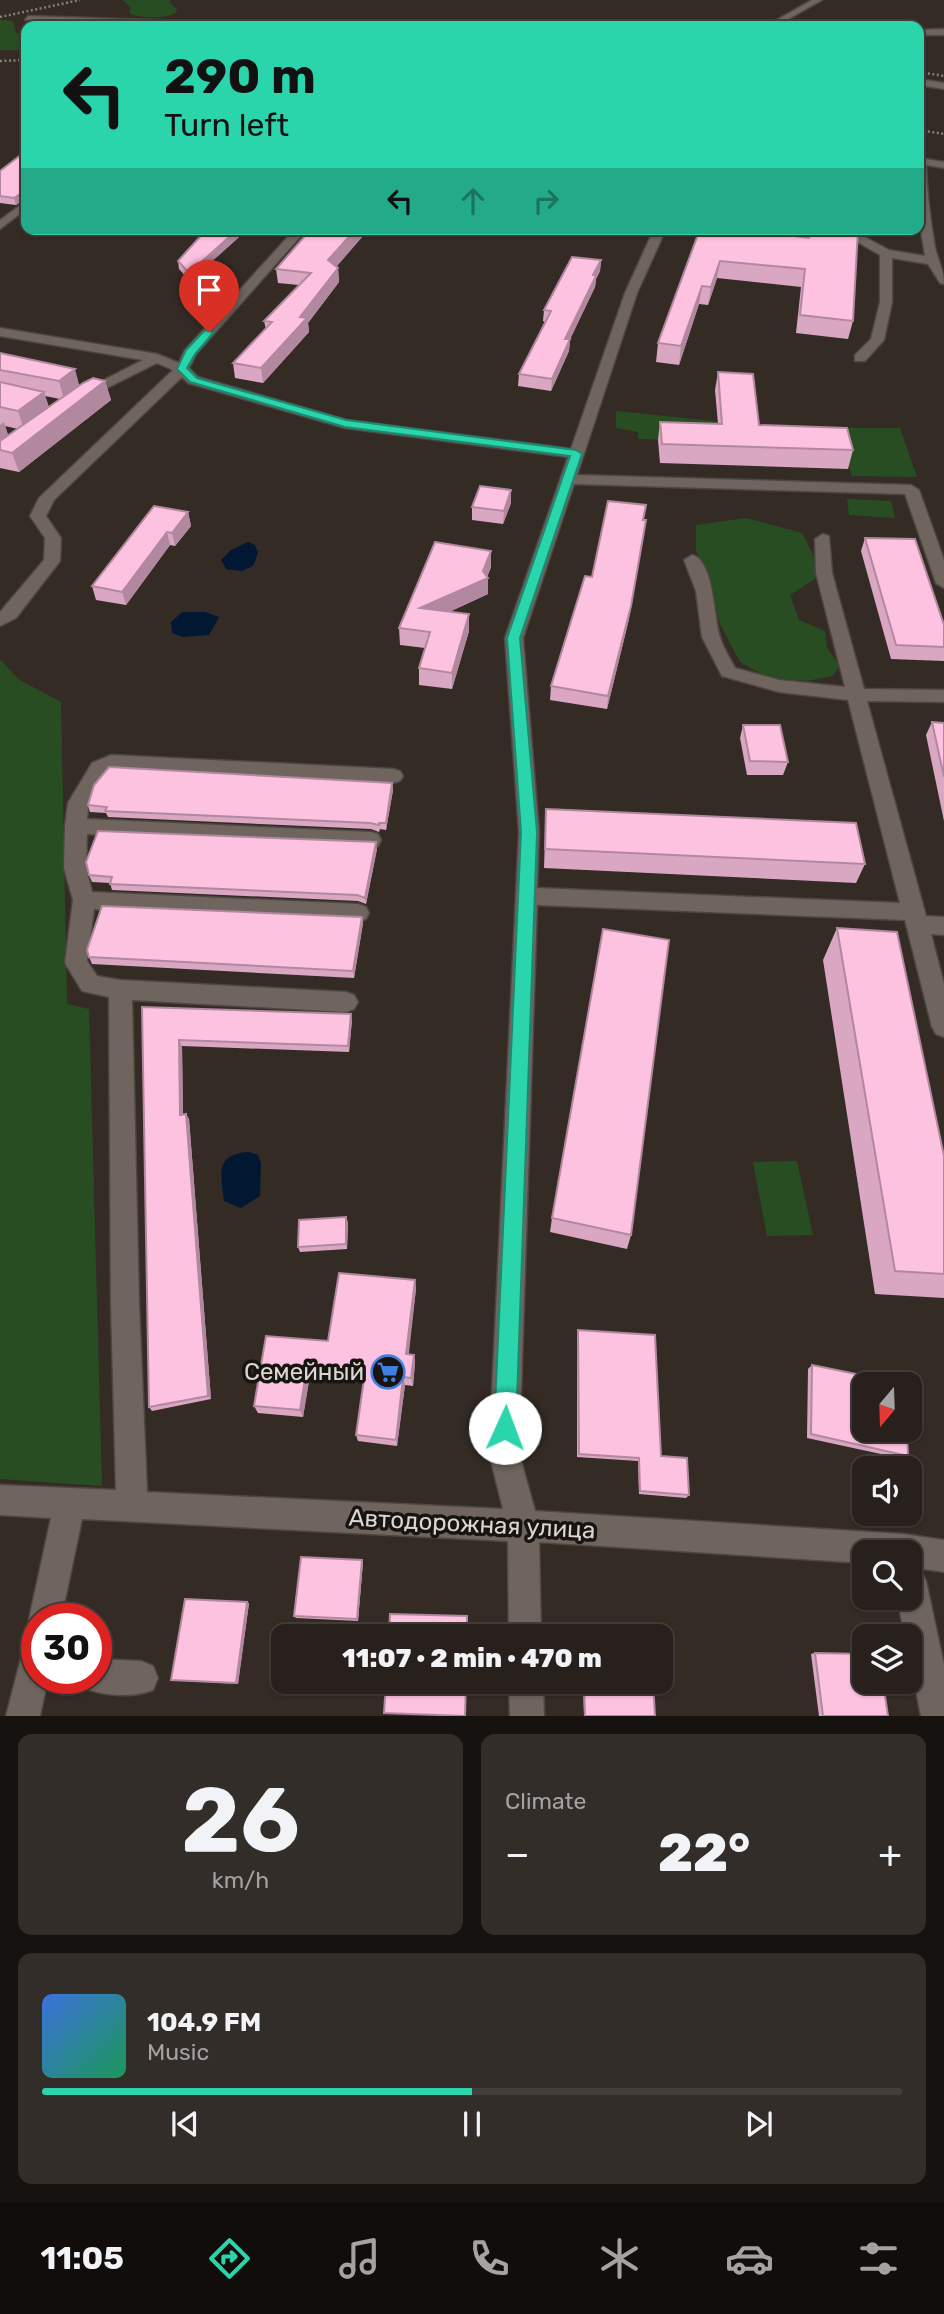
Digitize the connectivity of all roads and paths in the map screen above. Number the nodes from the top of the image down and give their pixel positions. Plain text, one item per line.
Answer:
1 (818, 0) edge
2 (28, 18) dead end
3 (118, 21) edge
4 (778, 21) edge
5 (944, 32) edge
6 (924, 33) edge
7 (924, 162) edge
8 (944, 164) edge
9 (21, 208) edge
10 (924, 216) edge
11 (0, 226) edge
12 (296, 235) edge
13 (657, 235) edge
14 (852, 235) edge
15 (886, 253) junction
16 (932, 261) junction
17 (944, 280) edge
18 (0, 332) edge
19 (157, 358) junction
20 (860, 358) dead end
21 (182, 369) junction
22 (67, 408) edge
23 (576, 454) junction
24 (568, 479) junction
25 (823, 539) dead end
26 (692, 560) dead end
27 (944, 583) edge
28 (0, 620) edge
29 (857, 695) junction
30 (944, 696) edge
31 (393, 776) dead end
32 (75, 826) junction
33 (371, 841) edge
34 (526, 896) junction
35 (84, 900) junction
36 (358, 913) dead end
37 (915, 919) junction
38 (944, 926) edge
39 (120, 990) junction
40 (346, 1002) dead end
41 (944, 1027) edge
42 (0, 1500) edge
43 (69, 1505) junction
44 (132, 1508) junction
45 (523, 1526) junction
46 (852, 1556) edge
47 (944, 1556) edge
48 (922, 1559) edge
49 (48, 1603) edge
50 (916, 1610) edge
51 (525, 1624) edge
52 (112, 1677) edge
53 (141, 1678) dead end
54 (28, 1694) edge
55 (526, 1694) edge
56 (23, 1716) edge
57 (527, 1716) edge
58 (938, 1716) edge

1 - 4 street
2 - 3 street
5 - 6 street
7 - 8 street
9 - 11 street
10 - 16 street
12 - 21 street
13 - 23 street
14 - 15 street
15 - 16 street
15 - 20 street
16 - 17 street
18 - 19 street
19 - 21 street
19 - 22 street
21 - 23 street
21 - 28 street
23 - 24 street
24 - 27 street
24 - 34 street
25 - 29 street
26 - 29 street
29 - 30 street
29 - 37 street
31 - 32 street
32 - 33 street
32 - 35 street
34 - 37 street
34 - 45 street
35 - 36 street
35 - 39 street
37 - 38 street
37 - 41 street
39 - 40 street
39 - 44 street
42 - 43 street, Автодорожная улица
43 - 44 street, Автодорожная улица
43 - 49 street
44 - 45 street, Автодорожная улица
45 - 46 street, Автодорожная улица
45 - 51 street
47 - 48 street, Автодорожная улица
50 - 58 street
52 - 53 street
54 - 56 street
55 - 57 street

